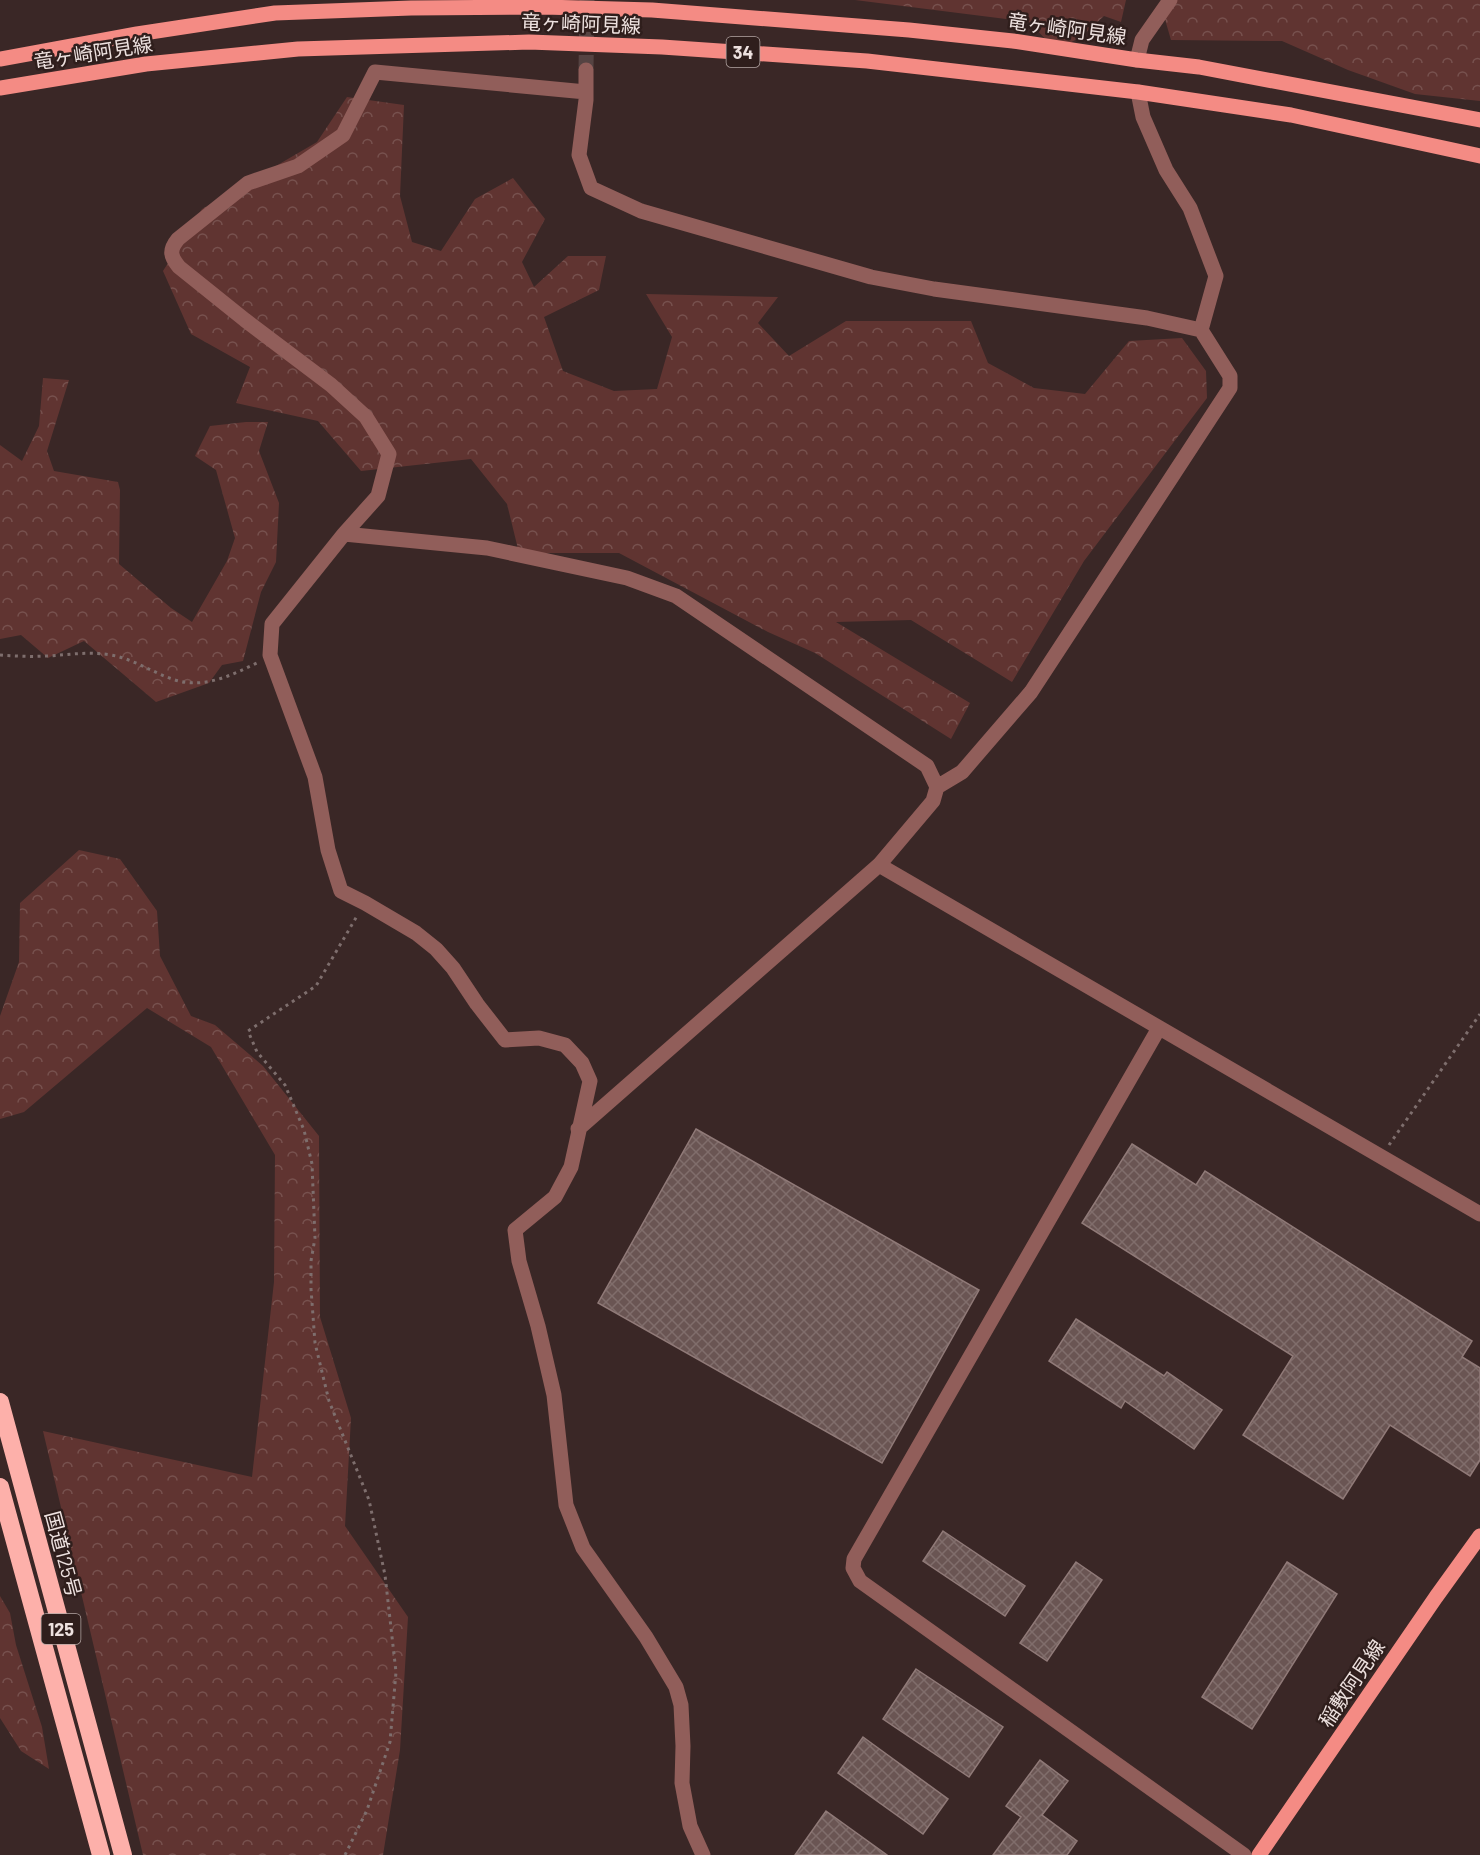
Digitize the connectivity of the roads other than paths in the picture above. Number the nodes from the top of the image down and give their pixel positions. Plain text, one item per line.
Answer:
1 (1170, 0) edge
2 (0, 59) edge
3 (1137, 60) junction
4 (586, 70) tunnel mouth
5 (0, 88) edge
6 (586, 92) junction
7 (1138, 92) junction
8 (1480, 120) edge
9 (1480, 156) edge
10 (1201, 330) junction
11 (344, 534) junction
12 (937, 787) junction
13 (879, 866) junction
14 (1159, 1028) junction
15 (578, 1129) junction
16 (1480, 1214) edge
17 (0, 1402) edge
18 (0, 1487) edge
19 (1480, 1536) edge
20 (100, 1855) edge
21 (123, 1855) edge
22 (703, 1855) edge
23 (1244, 1855) edge
24 (1259, 1855) edge

1 - 3 street
2 - 3 main road, 竜ヶ崎阿見線 / 34
3 - 8 main road, 竜ヶ崎阿見線 / 34
4 - 6 street
5 - 7 main road, 竜ヶ崎阿見線 / 34
6 - 10 street
6 - 11 street
7 - 9 main road, 竜ヶ崎阿見線 / 34
7 - 10 street
10 - 12 street
11 - 12 street
11 - 15 street
12 - 13 street
13 - 14 street
13 - 15 street
14 - 16 street
14 - 23 street
15 - 22 street
17 - 21 highway, 国道125号 / 125
18 - 20 highway, 125
19 - 24 main road, 稲敷阿見線

